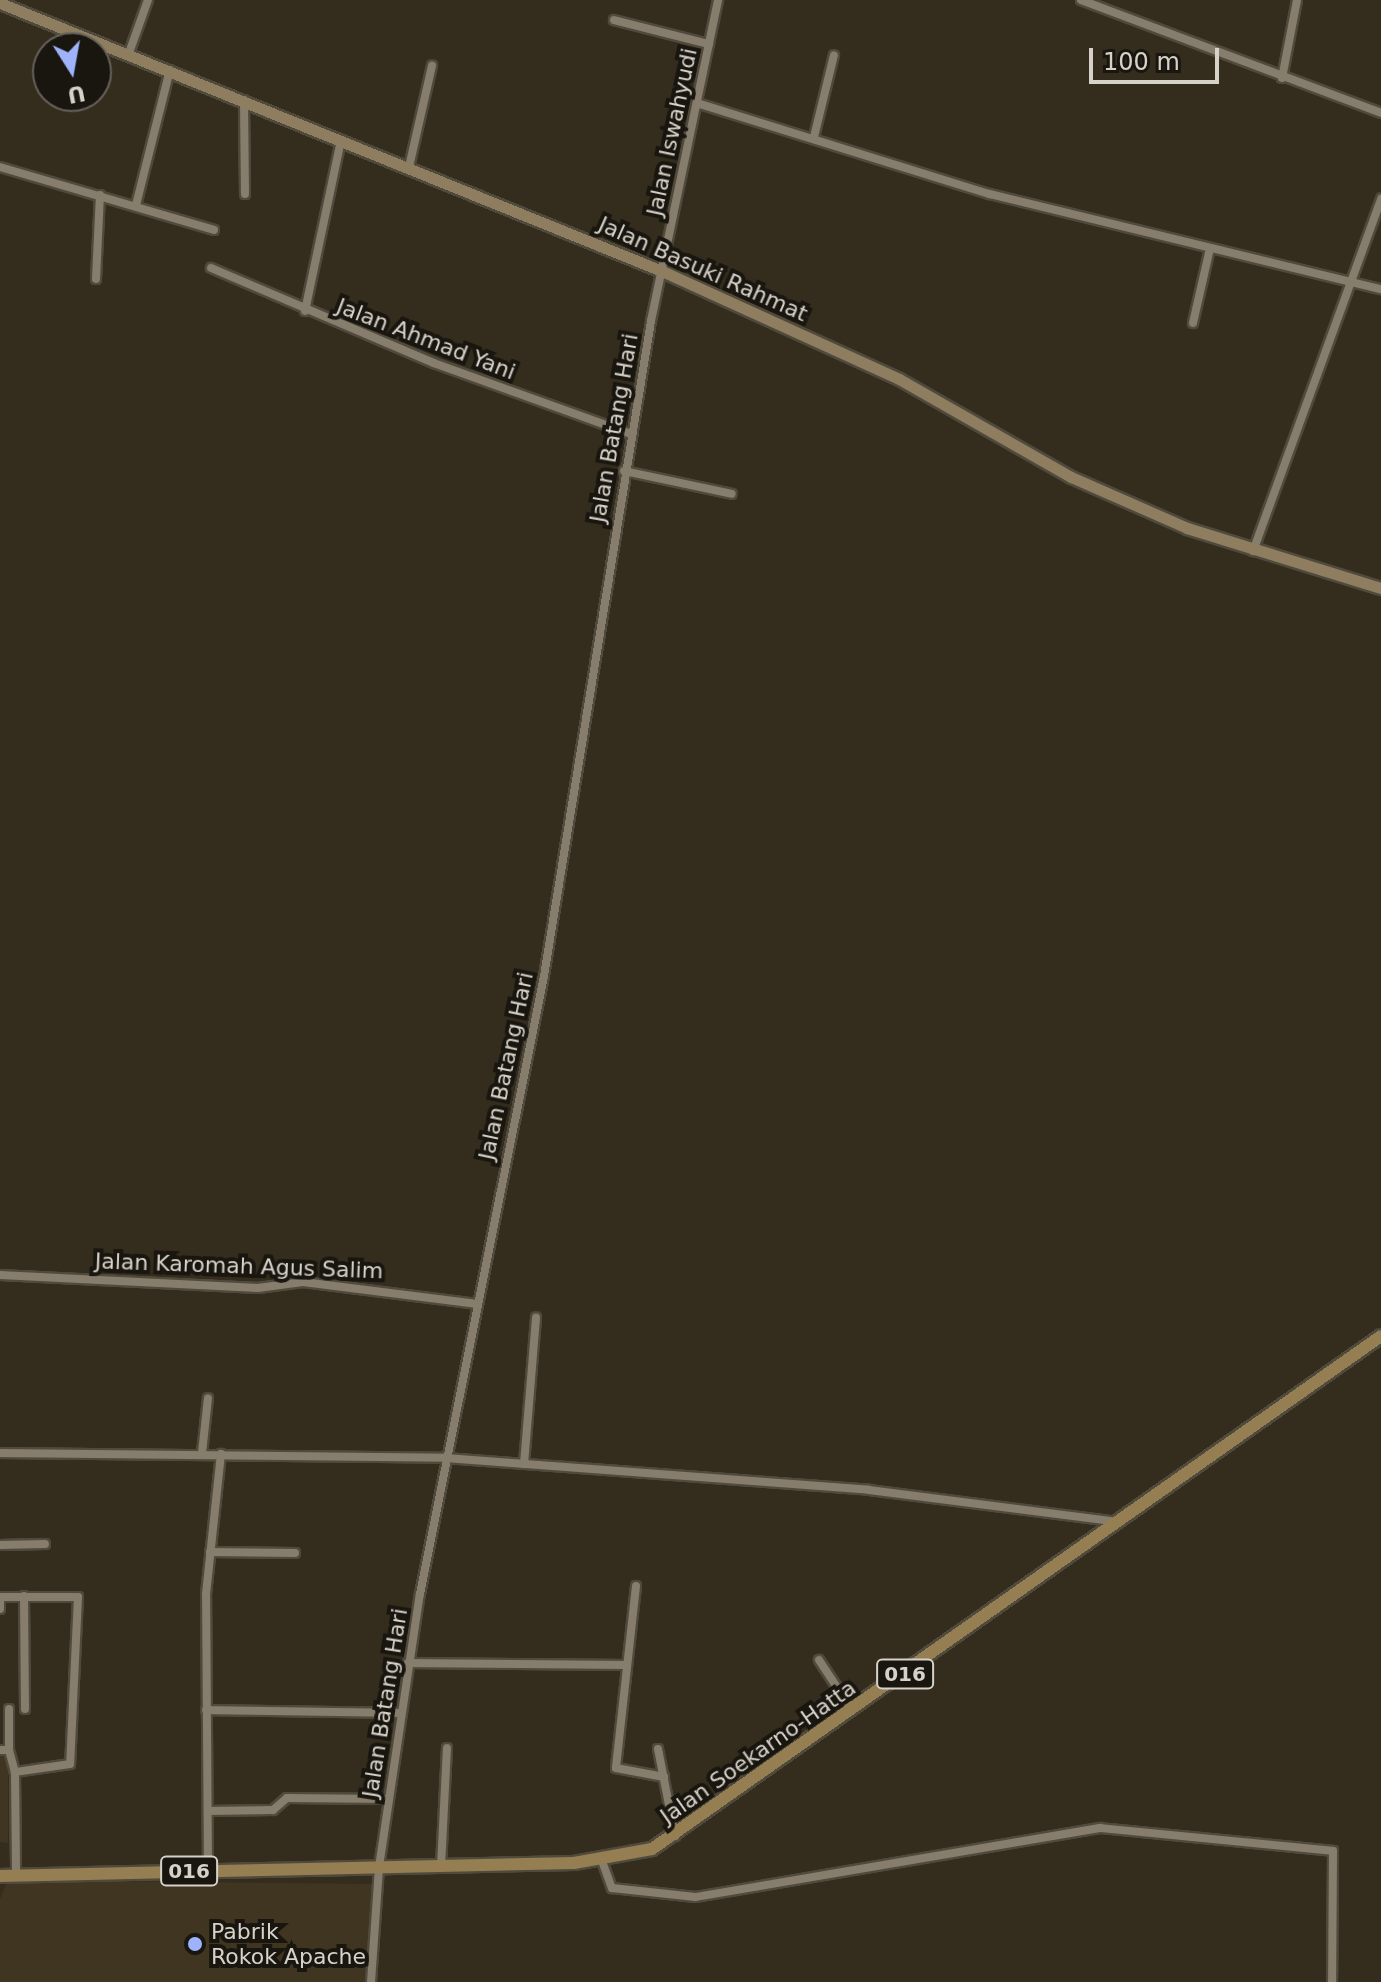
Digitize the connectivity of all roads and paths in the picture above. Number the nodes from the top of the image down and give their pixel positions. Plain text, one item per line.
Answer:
1 (148, 0) edge
2 (718, 0) edge
3 (1081, 0) edge
4 (1297, 0) edge
5 (0, 3) edge
6 (614, 20) dead end
7 (709, 44) junction
8 (129, 53) junction
9 (834, 55) dead end
10 (432, 66) dead end
11 (170, 70) junction
12 (1282, 78) junction
13 (244, 100) junction
14 (697, 103) junction
15 (1381, 113) edge
16 (814, 137) junction
17 (341, 140) junction
18 (0, 167) edge
19 (409, 167) junction
20 (245, 194) dead end
21 (100, 195) junction
22 (1381, 199) edge
23 (136, 205) junction
24 (214, 230) dead end
25 (1210, 248) junction
26 (211, 268) dead end
27 (662, 271) junction
28 (96, 279) dead end
29 (1353, 282) junction
30 (1381, 289) edge
31 (305, 311) junction
32 (1193, 323) dead end
33 (631, 434) junction
34 (624, 471) junction
35 (732, 494) dead end
36 (1252, 553) junction
37 (1381, 588) edge
38 (0, 1275) edge
39 (476, 1304) junction
40 (536, 1317) dead end
41 (1381, 1336) edge
42 (208, 1398) dead end
43 (0, 1453) edge
44 (202, 1453) junction
45 (221, 1454) junction
46 (446, 1458) junction
47 (524, 1464) junction
48 (1119, 1522) junction
49 (45, 1544) dead end
50 (0, 1545) edge
51 (210, 1552) junction
52 (295, 1553) dead end
53 (636, 1586) dead end
54 (24, 1596) junction
55 (0, 1597) edge
56 (0, 1609) edge
57 (819, 1660) dead end
58 (408, 1663) junction
59 (624, 1665) junction
60 (9, 1709) dead end
61 (25, 1709) dead end
62 (206, 1710) junction
63 (853, 1711) junction
64 (399, 1713) junction
65 (447, 1748) dead end
66 (658, 1749) dead end
67 (4, 1750) edge
68 (15, 1772) junction
69 (664, 1777) junction
70 (388, 1799) junction
71 (208, 1811) junction
72 (676, 1836) junction
73 (602, 1861) junction
74 (441, 1866) junction
75 (379, 1867) junction
76 (208, 1870) junction
77 (0, 1876) edge
78 (16, 1876) junction
79 (371, 1982) edge
80 (1332, 1982) edge

1 - 8 street
2 - 7 street, Jalan Iswahyudi
3 - 12 street
4 - 12 street
5 - 8 main road, Jalan Basuki Rahmat
6 - 7 street
7 - 14 street, Jalan Iswahyudi
8 - 11 main road, Jalan Basuki Rahmat
9 - 16 street
10 - 19 street
11 - 13 main road, Jalan Basuki Rahmat
11 - 23 street
12 - 15 street
13 - 17 main road, Jalan Basuki Rahmat
13 - 20 street
14 - 16 street
14 - 27 street, Jalan Iswahyudi
16 - 25 street
17 - 19 main road, Jalan Basuki Rahmat
17 - 31 street
18 - 21 street
19 - 27 main road, Jalan Basuki Rahmat
21 - 23 street
21 - 28 street
22 - 29 street
23 - 24 street
25 - 29 street
25 - 32 street
26 - 31 street, Jalan Ahmad Yani
27 - 33 street, Jalan Batang Hari
27 - 36 main road, Jalan Basuki Rahmat
29 - 30 street
29 - 36 street
31 - 33 street, Jalan Ahmad Yani
33 - 34 street, Jalan Batang Hari
34 - 35 street
34 - 39 street, Jalan Batang Hari
36 - 37 main road, Jalan Basuki Rahmat
38 - 39 street, Jalan Karomah Agus Salim
39 - 46 street, Jalan Batang Hari
40 - 47 street
41 - 48 main road, Jalan Soekarno-Hatta / 016
42 - 44 street
43 - 44 street
44 - 45 street
45 - 46 street
45 - 51 street
46 - 47 street
46 - 58 street, Jalan Batang Hari
47 - 48 street
48 - 63 main road, Jalan Soekarno-Hatta / 016
49 - 50 street
51 - 52 street
51 - 62 street
53 - 59 street
54 - 55 street
54 - 61 street
54 - 68 street
55 - 56 street
57 - 63 street
58 - 59 street
58 - 64 street, Jalan Batang Hari
59 - 69 street
60 - 67 street
62 - 64 street
62 - 71 street
63 - 72 main road, Jalan Soekarno-Hatta / 016
64 - 70 street, Jalan Batang Hari
65 - 74 street
66 - 69 street
67 - 68 street
68 - 78 street
69 - 72 street
70 - 71 street
70 - 75 street, Jalan Batang Hari
71 - 76 street
72 - 73 main road, Jalan Soekarno-Hatta / 016
73 - 74 main road, Jalan Soekarno-Hatta / 016
73 - 80 street
74 - 75 main road, Jalan Soekarno-Hatta / 016
75 - 76 main road, Jalan Soekarno-Hatta / 016
75 - 79 street, Jalan Batang Hari
76 - 78 main road, Jalan Soekarno-Hatta / 016
77 - 78 main road, Jalan Soekarno-Hatta / 016

